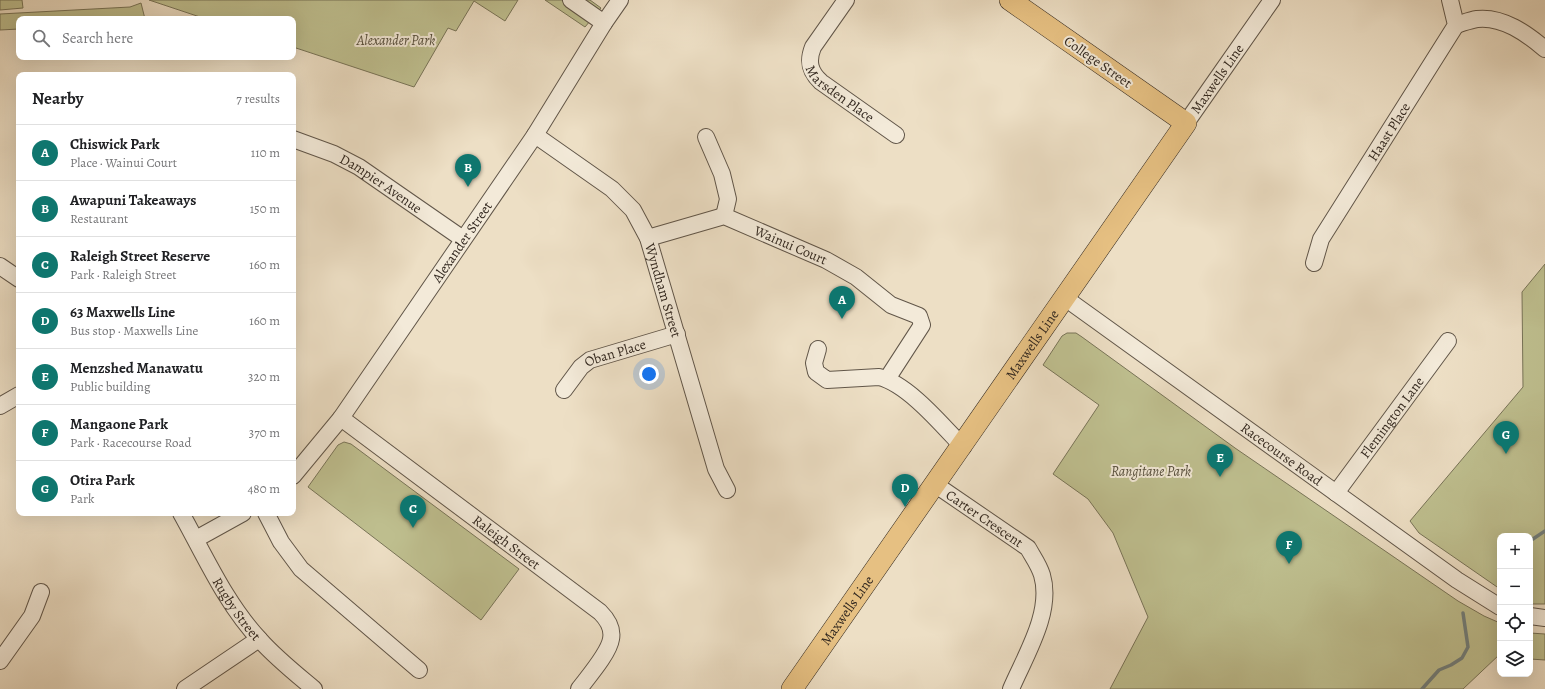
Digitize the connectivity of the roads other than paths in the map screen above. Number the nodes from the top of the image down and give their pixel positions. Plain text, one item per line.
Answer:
1 (571, 0) edge
2 (620, 0) edge
3 (846, 0) edge
4 (1010, 0) edge
5 (1272, 0) edge
6 (1450, 0) edge
7 (604, 23) junction
8 (1456, 25) junction
9 (1545, 49) edge
10 (1186, 123) junction
11 (535, 135) junction
12 (896, 135) dead end
13 (706, 137) dead end
14 (296, 140) edge
15 (724, 216) junction
16 (648, 238) junction
17 (463, 239) junction
18 (1314, 263) dead end
19 (0, 266) edge
20 (16, 277) edge
21 (1065, 298) junction
22 (677, 334) junction
23 (1448, 341) dead end
24 (818, 349) dead end
25 (887, 379) junction
26 (564, 390) dead end
27 (16, 397) edge
28 (0, 406) edge
29 (341, 418) junction
30 (963, 447) junction
31 (296, 472) edge
32 (936, 485) junction
33 (727, 490) dead end
34 (1336, 493) junction
35 (183, 516) edge
36 (238, 516) edge
37 (268, 516) edge
38 (196, 539) junction
39 (41, 592) dead end
40 (1497, 605) edge
41 (1533, 616) edge
42 (1545, 618) edge
43 (259, 639) junction
44 (0, 661) edge
45 (419, 670) dead end
46 (185, 689) edge
47 (314, 689) edge
48 (579, 689) edge
49 (792, 689) edge
50 (1011, 689) edge

1 - 7 street
2 - 7 street, Alexander Street
3 - 12 street, Marsden Place
4 - 10 main road, College Street
5 - 10 street, Maxwells Line
6 - 8 street
7 - 11 street, Alexander Street
8 - 9 street
8 - 18 street, Haast Place
10 - 21 main road, Maxwells Line
11 - 16 street, Wyndham Street
11 - 17 street, Alexander Street
13 - 15 street
14 - 17 street, Dampier Avenue
15 - 16 street
15 - 25 street, Wainui Court
16 - 22 street, Wyndham Street
17 - 29 street, Alexander Street
19 - 20 street
21 - 30 main road, Maxwells Line
21 - 34 street, Racecourse Road
22 - 26 street, Oban Place
22 - 33 street, Wyndham Street
23 - 34 street, Flemington Lane
24 - 25 street
25 - 30 street
27 - 28 street
29 - 31 street, Alexander Street
29 - 48 street, Raleigh Street
30 - 32 main road, Maxwells Line
32 - 49 main road, Maxwells Line
32 - 50 street, Carter Crescent
34 - 40 street, Racecourse Road
35 - 38 street, Rugby Street
36 - 38 street
37 - 45 street
38 - 43 street, Rugby Street
39 - 44 street
41 - 42 street
43 - 46 street
43 - 47 street, Rugby Street

